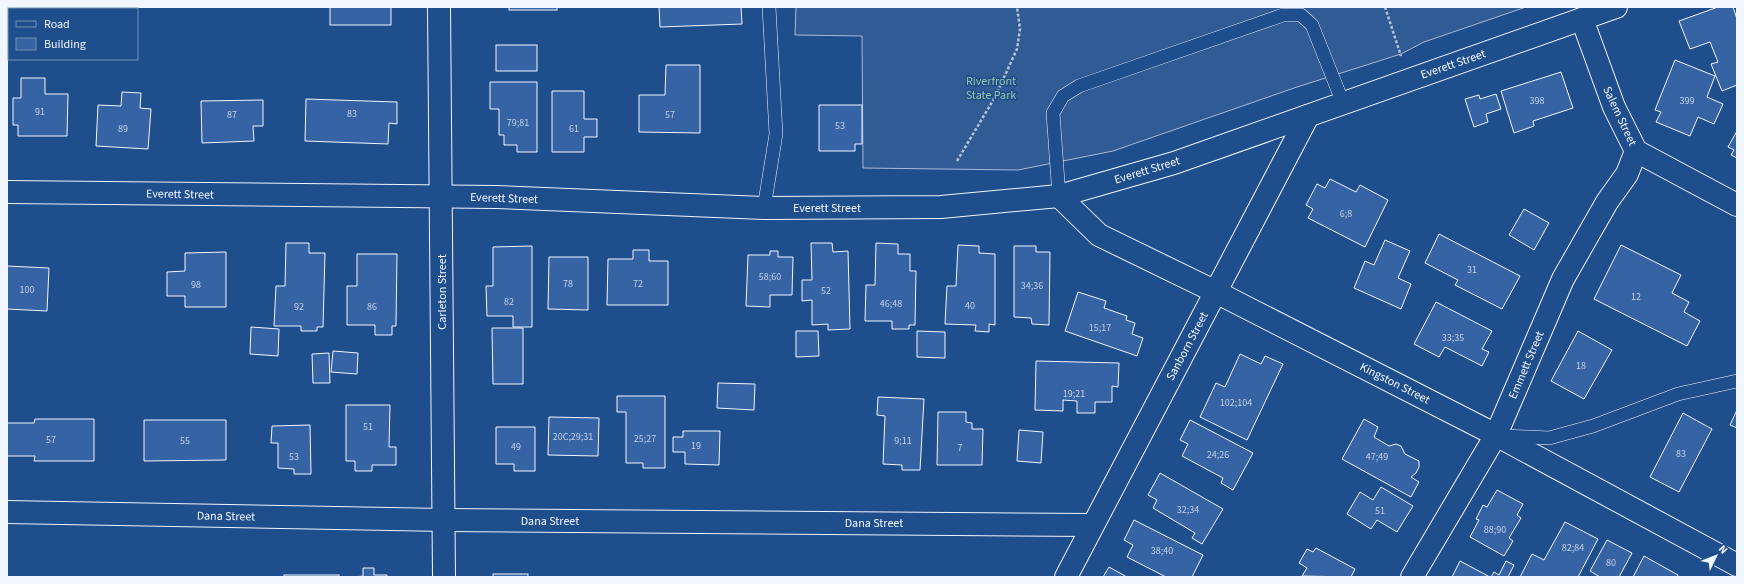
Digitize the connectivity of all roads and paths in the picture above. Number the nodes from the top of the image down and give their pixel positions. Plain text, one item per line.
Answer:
1 (439, 7) edge
2 (769, 7) edge
3 (1017, 7) edge
4 (1616, 7) edge
5 (1582, 19) junction
6 (1343, 103) junction
7 (1308, 116) junction
8 (1636, 150) junction
9 (957, 162) dead end
10 (7, 192) edge
11 (441, 196) junction
12 (1059, 196) junction
13 (1737, 205) edge
14 (764, 208) junction
15 (1216, 292) junction
16 (1737, 381) edge
17 (1496, 435) junction
18 (7, 512) edge
19 (443, 520) junction
20 (1092, 525) junction
21 (1737, 565) edge
22 (444, 577) edge
23 (1066, 577) edge
24 (1412, 577) edge

1 - 11 street, Carleton Street
2 - 14 lane
3 - 9 path
4 - 5 street, Everett Street
5 - 6 street, Everett Street
5 - 8 street, Salem Street
6 - 7 street, Everett Street
6 - 12 lane
7 - 12 street, Everett Street
7 - 15 street, Sanborn Street
8 - 13 street, Salem Street
8 - 17 street, Emmett Street
10 - 11 street, Everett Street
11 - 14 street, Everett Street
11 - 19 street, Carleton Street
12 - 14 street, Everett Street
12 - 15 street, Kingston Street
15 - 17 street, Kingston Street
15 - 20 street, Sanborn Street
16 - 17 lane
17 - 21 street, Kingston Street
17 - 24 street, Emmett Street
18 - 19 street, Dana Street
19 - 20 street, Dana Street
19 - 22 street, Carleton Street
20 - 23 street, Sanborn Street

